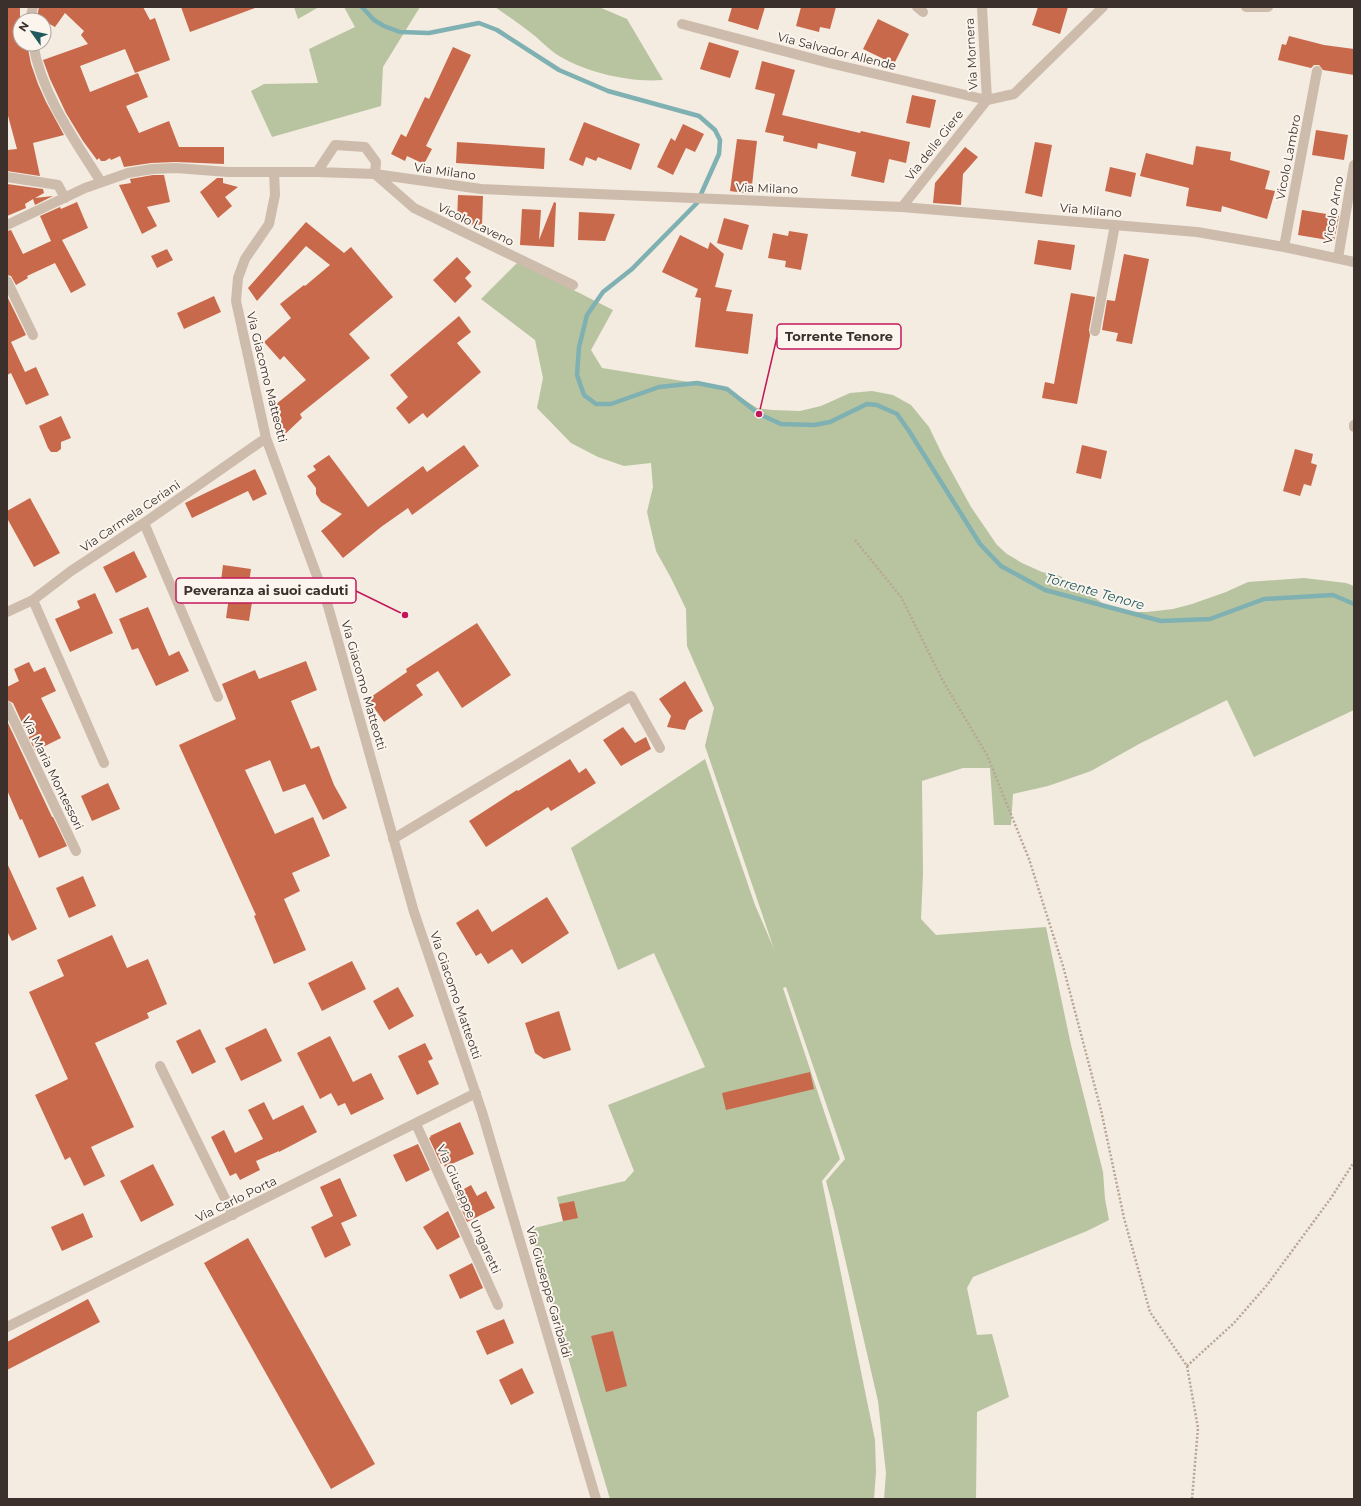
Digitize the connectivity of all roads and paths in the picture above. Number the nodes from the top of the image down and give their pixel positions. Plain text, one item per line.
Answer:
1 (982, 7) edge
2 (1103, 7) edge
3 (1246, 7) edge
4 (1268, 7) edge
5 (682, 24) dead end
6 (35, 52) edge
7 (1317, 71) dead end
8 (987, 100) junction
9 (1354, 165) edge
10 (274, 172) junction
11 (317, 172) junction
12 (375, 174) junction
13 (7, 177) edge
14 (101, 182) junction
15 (65, 198) junction
16 (902, 207) junction
17 (7, 225) edge
18 (1115, 225) junction
19 (1284, 247) junction
20 (1338, 258) junction
21 (1354, 262) edge
22 (7, 281) edge
23 (573, 285) dead end
24 (1095, 331) dead end
25 (33, 335) dead end
26 (266, 438) junction
27 (144, 523) junction
28 (855, 540) dead end
29 (33, 600) junction
30 (7, 612) edge
31 (218, 697) dead end
32 (7, 706) edge
33 (660, 748) dead end
34 (104, 763) dead end
35 (393, 839) junction
36 (76, 851) dead end
37 (160, 1066) dead end
38 (476, 1093) junction
39 (416, 1124) junction
40 (1354, 1162) edge
41 (232, 1215) junction
42 (498, 1306) dead end
43 (7, 1327) edge
44 (1187, 1366) junction
45 (596, 1499) edge
46 (1192, 1499) edge

1 - 8 street, Via Mornera
2 - 8 street
3 - 4 street
5 - 8 street, Via Salvador Allende
6 - 14 street
7 - 19 street, Vicolo Lambro
8 - 16 street, Via delle Giere
9 - 20 street, Vicolo Arno
10 - 11 street, Via Milano
10 - 14 street, Via Milano
10 - 26 street, Via Giacomo Matteotti
11 - 12 street, Via Milano
11 - 12 street
12 - 16 street, Via Milano
12 - 23 street, Vicolo Laveno
13 - 15 street
14 - 15 street, Via Milano
15 - 17 street, Via Milano
16 - 18 street, Via Milano
18 - 19 street, Via Milano
18 - 24 street
19 - 20 street, Via Milano
20 - 21 street, Via Milano
22 - 25 street
26 - 27 street, Via Carmela Ceriani
26 - 35 street, Via Giacomo Matteotti
27 - 29 street, Via Carmela Ceriani
27 - 31 street
28 - 44 path
29 - 30 street, Via Carmela Ceriani
29 - 34 street
32 - 36 street, Via Maria Montessori
33 - 35 street
35 - 38 street, Via Giacomo Matteotti
37 - 41 street
38 - 39 street, Via Carlo Porta
38 - 45 street, Via Giuseppe Garibaldi
39 - 41 street, Via Carlo Porta
39 - 42 street, Via Giuseppe Ungaretti
40 - 44 path
41 - 43 street, Via Carlo Porta
44 - 46 path

